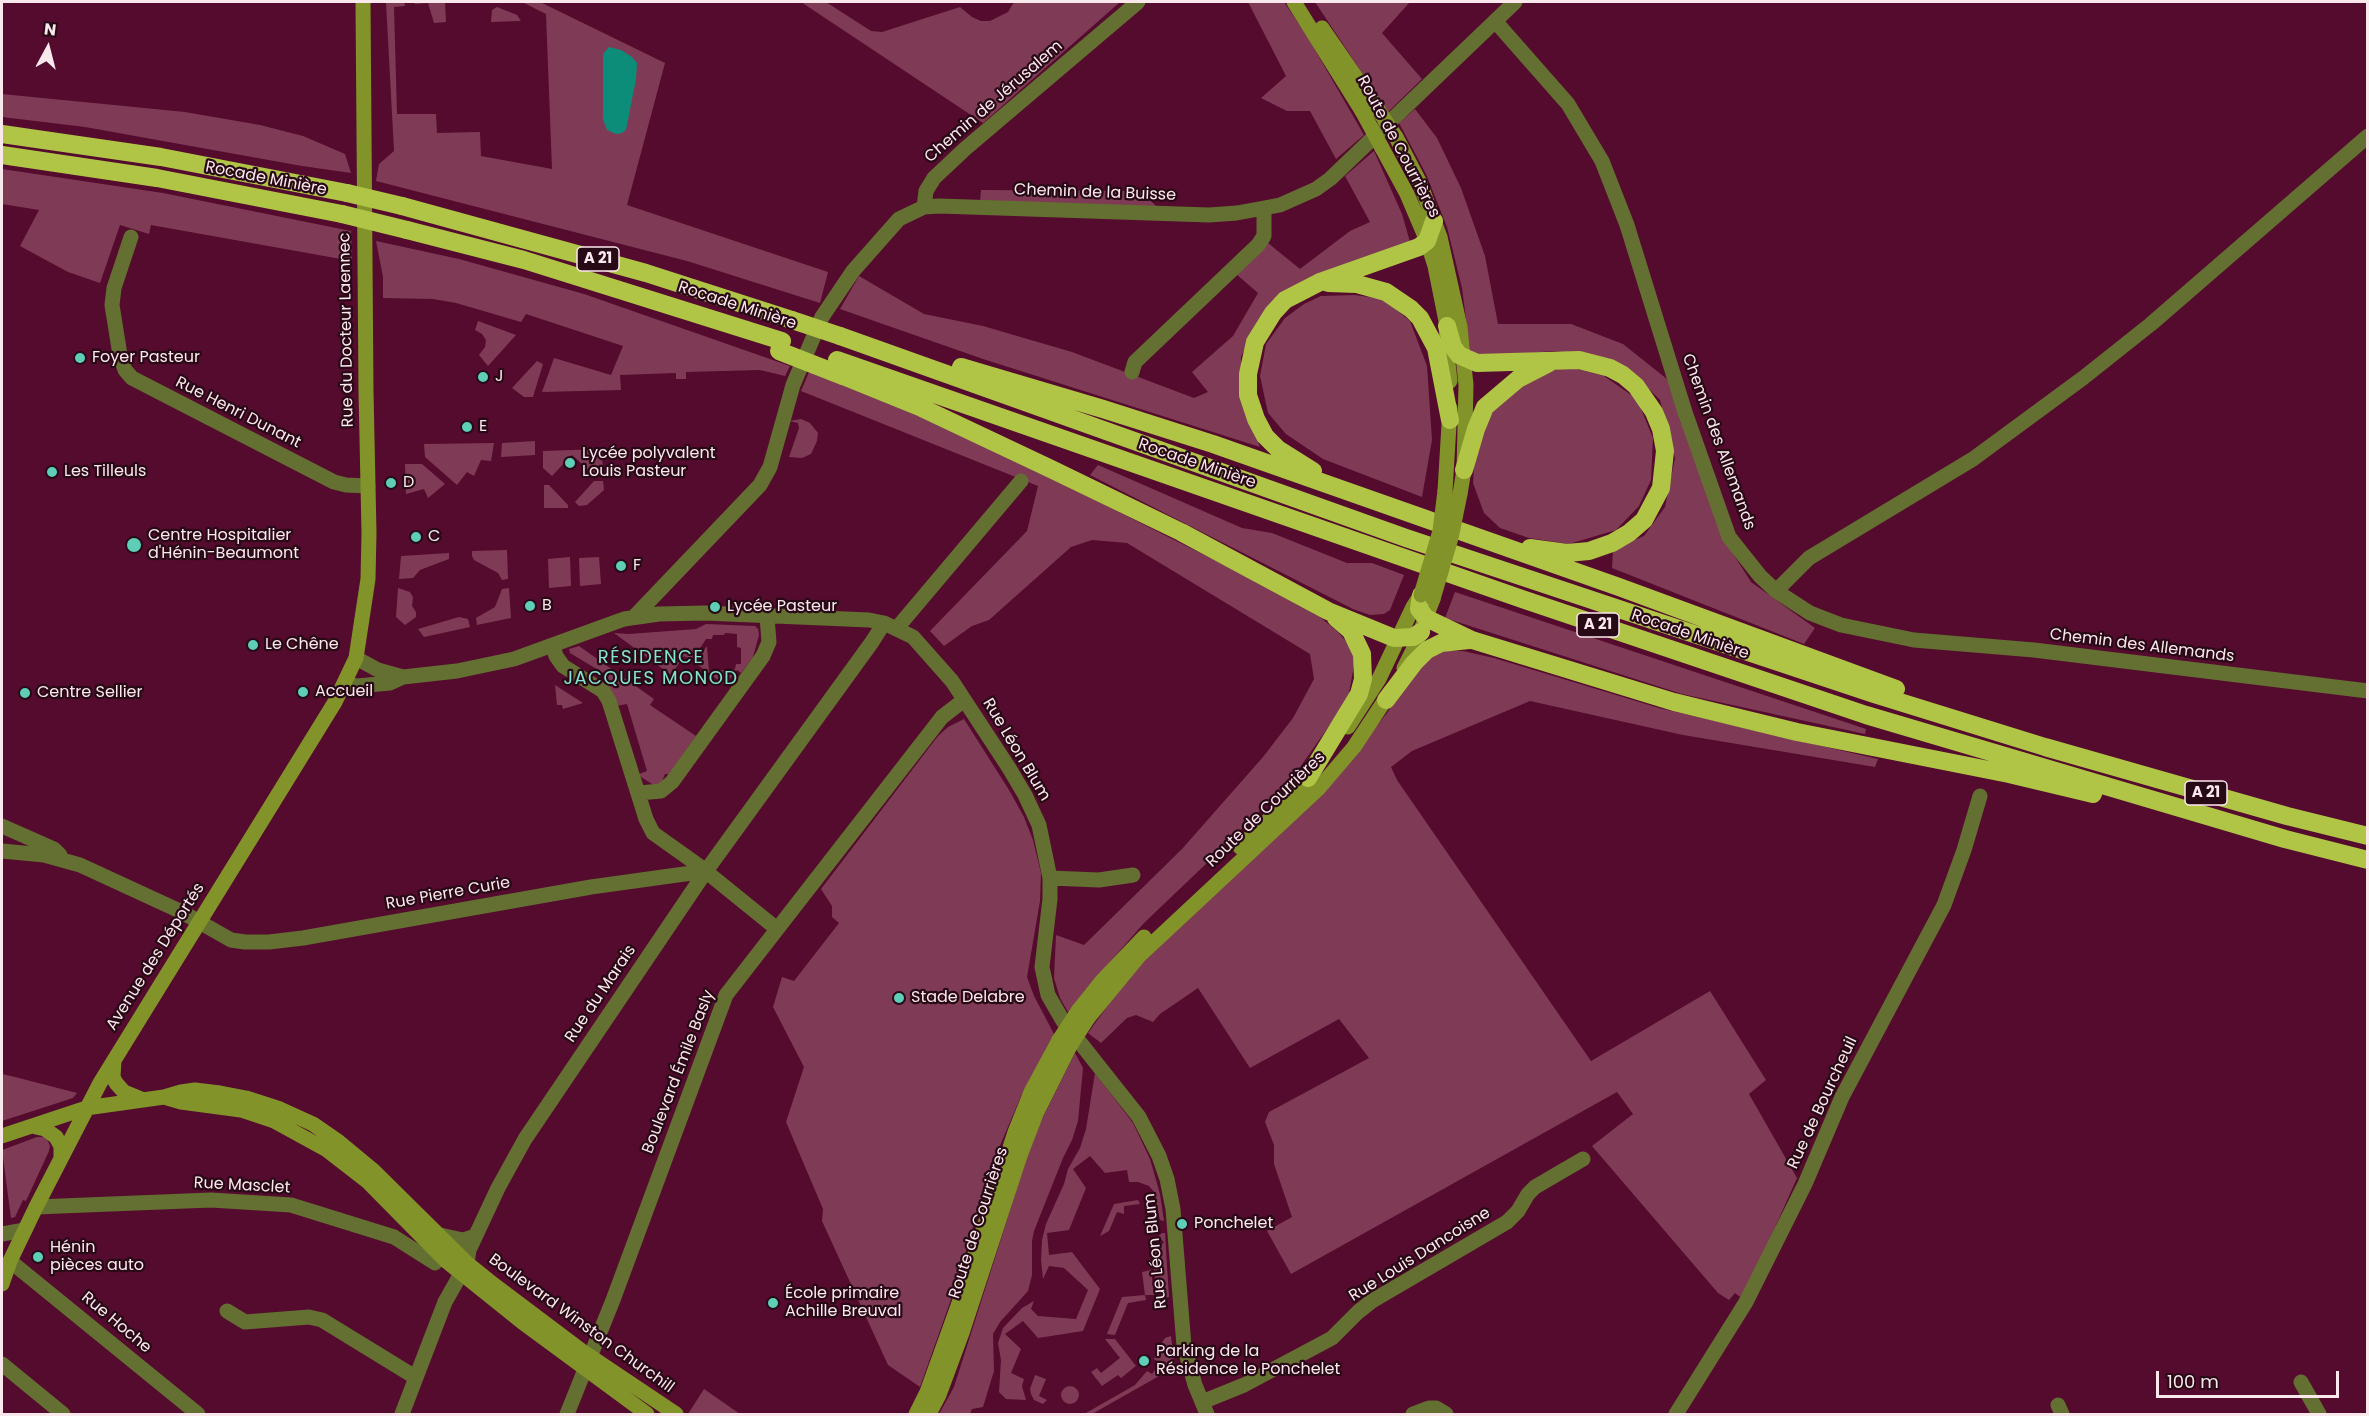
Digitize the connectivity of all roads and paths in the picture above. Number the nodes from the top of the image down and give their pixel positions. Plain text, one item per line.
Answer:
1 (363, 2) edge
2 (1138, 2) edge
3 (1294, 2) edge
4 (1305, 2) edge
5 (1515, 2) edge
6 (1495, 21) junction
7 (1368, 106) junction
8 (2, 134) edge
9 (2367, 136) edge
10 (2, 155) edge
11 (924, 207) junction
12 (1264, 209) junction
13 (1434, 221) junction
14 (131, 237) dead end
15 (1427, 241) junction
16 (1320, 282) junction
17 (1447, 326) junction
18 (840, 336) junction
19 (1464, 358) junction
20 (1559, 359) junction
21 (840, 368) junction
22 (1132, 372) dead end
23 (1450, 420) junction
24 (1464, 470) junction
25 (1021, 481) dead end
26 (368, 486) junction
27 (1345, 491) junction
28 (1453, 493) junction
29 (1484, 540) junction
30 (1776, 591) junction
31 (1427, 597) junction
32 (1328, 611) junction
33 (634, 617) junction
34 (767, 617) junction
35 (890, 625) junction
36 (1423, 625) junction
37 (1399, 638) junction
38 (1472, 640) junction
39 (553, 646) junction
40 (356, 658) junction
41 (404, 677) junction
42 (345, 683) junction
43 (2367, 691) edge
44 (964, 700) junction
45 (1386, 700) junction
46 (2045, 747) junction
47 (1308, 778) junction
48 (639, 794) junction
49 (1980, 796) dead end
50 (2, 826) edge
51 (2, 830) edge
52 (2367, 836) edge
53 (2285, 839) junction
54 (4, 851) edge
55 (64, 860) junction
56 (2367, 860) edge
57 (706, 871) junction
58 (1133, 875) dead end
59 (1050, 878) junction
60 (200, 922) junction
61 (777, 929) junction
62 (1083, 1015) junction
63 (1064, 1043) junction
64 (114, 1058) junction
65 (164, 1097) junction
66 (141, 1099) junction
67 (86, 1108) junction
68 (32, 1126) junction
69 (2, 1136) edge
70 (61, 1156) junction
71 (1583, 1159) dead end
72 (36, 1207) junction
73 (25, 1230) junction
74 (2, 1234) edge
75 (440, 1235) junction
76 (475, 1236) junction
77 (10, 1261) junction
78 (435, 1263) dead end
79 (464, 1268) junction
80 (2, 1284) edge
81 (227, 1311) dead end
82 (587, 1363) junction
83 (2, 1364) edge
84 (416, 1377) junction
85 (2301, 1382) dead end
86 (611, 1389) junction
87 (574, 1396) junction
88 (1204, 1408) edge
89 (63, 1414) edge
90 (198, 1414) edge
91 (402, 1414) edge
92 (567, 1414) edge
93 (647, 1414) edge
94 (676, 1414) edge
95 (916, 1414) edge
96 (929, 1414) edge
97 (1413, 1414) edge
98 (1446, 1414) edge
99 (1676, 1414) edge
100 (2319, 1414) edge

1 - 26 main road, Rue du Docteur Laennec
2 - 11 street, Chemin de Jérusalem
3 - 7 main road, Route de Courrières
4 - 7 main road, Route de Courrières
5 - 6 street, Chemin de la Buisse
6 - 12 street, Chemin de la Buisse
6 - 30 street, Chemin des Allemands
7 - 13 main road, Route de Courrières, bridge
7 - 15 main road, Route de Courrières, bridge
8 - 18 highway, Rocade Minière / A 21, bridge
9 - 30 street
10 - 21 highway, Rocade Minière / A 21, bridge
11 - 12 street, Chemin de la Buisse
11 - 33 street
12 - 22 street
13 - 15 highway
13 - 19 main road, Route de Courrières
14 - 26 street, Rue Henri Dunant
15 - 16 highway
15 - 17 main road, Route de Courrières
16 - 23 highway
16 - 27 highway
17 - 19 highway
17 - 23 main road, Route de Courrières
18 - 27 highway
18 - 46 highway, Rocade Minière / A 21
19 - 20 highway
19 - 24 main road, Route de Courrières
20 - 24 highway
20 - 29 highway
21 - 32 highway
21 - 53 highway, Rocade Minière / A 21
23 - 28 main road, Route de Courrières
24 - 28 main road, Route de Courrières
25 - 35 street
26 - 40 main road, Rue du Docteur Laennec
27 - 29 highway
28 - 31 main road, Route de Courrières, bridge
29 - 46 highway
30 - 43 street, Chemin des Allemands
31 - 36 highway
31 - 37 main road, Route de Courrières
32 - 37 highway
32 - 47 highway
33 - 34 street
33 - 39 street
34 - 35 street
34 - 48 street
35 - 44 street, Rue Léon Blum
35 - 57 street, Rue du Marais
36 - 37 highway
36 - 38 highway
36 - 45 main road, Route de Courrières
37 - 47 main road, Route de Courrières
38 - 45 highway
38 - 53 highway
39 - 41 street
39 - 48 street
40 - 41 street
40 - 42 main road, Avenue des Déportés
41 - 42 street
42 - 60 main road, Avenue des Déportés
44 - 59 street, Rue Léon Blum
44 - 61 street, Boulevard Émile Basly
45 - 62 main road, Route de Courrières
46 - 52 highway, Rocade Minière / A 21
47 - 62 main road, Route de Courrières
48 - 57 street
49 - 99 street, Rue de Bourcheuil
50 - 55 street
51 - 54 street
53 - 56 highway, Rocade Minière / A 21
54 - 55 street
55 - 60 street, Rue Pierre Curie
57 - 60 street, Rue Pierre Curie
57 - 61 street
57 - 76 street, Rue du Marais
58 - 59 street
59 - 88 street, Rue Léon Blum
60 - 64 main road, Avenue des Déportés
61 - 82 street, Boulevard Émile Basly
62 - 63 main road, Route de Courrières, bridge
63 - 95 main road, Route de Courrières
63 - 96 main road, Route de Courrières
64 - 66 main road
64 - 67 main road, Avenue des Déportés
65 - 66 main road, Boulevard Winston Churchill
65 - 75 main road, Boulevard Winston Churchill
65 - 79 main road, Boulevard Winston Churchill
66 - 67 main road, Boulevard Winston Churchill
67 - 68 main road, Boulevard Winston Churchill
67 - 70 main road, Avenue des Déportés
68 - 69 main road, Boulevard Winston Churchill
68 - 70 main road
70 - 72 main road, Avenue des Déportés
71 - 88 street, Rue Louis Dancoisne
72 - 73 main road, Avenue des Déportés
72 - 78 street, Rue Masclet
73 - 74 street
73 - 77 main road, Avenue des Déportés
75 - 76 street
75 - 79 main road, Boulevard Winston Churchill
76 - 79 street, Rue du Marais
77 - 80 main road, Avenue des Déportés
77 - 90 street, Rue Hoche
79 - 82 main road, Boulevard Winston Churchill
79 - 84 street, Rue du Marais
81 - 84 street
82 - 86 main road, Boulevard Winston Churchill
82 - 87 street, Boulevard Émile Basly
82 - 94 main road, Boulevard Winston Churchill
83 - 89 street
84 - 91 street, Rue du Marais
85 - 100 street
86 - 87 street
86 - 93 main road, Boulevard Winston Churchill
87 - 92 street, Boulevard Émile Basly
97 - 98 street

